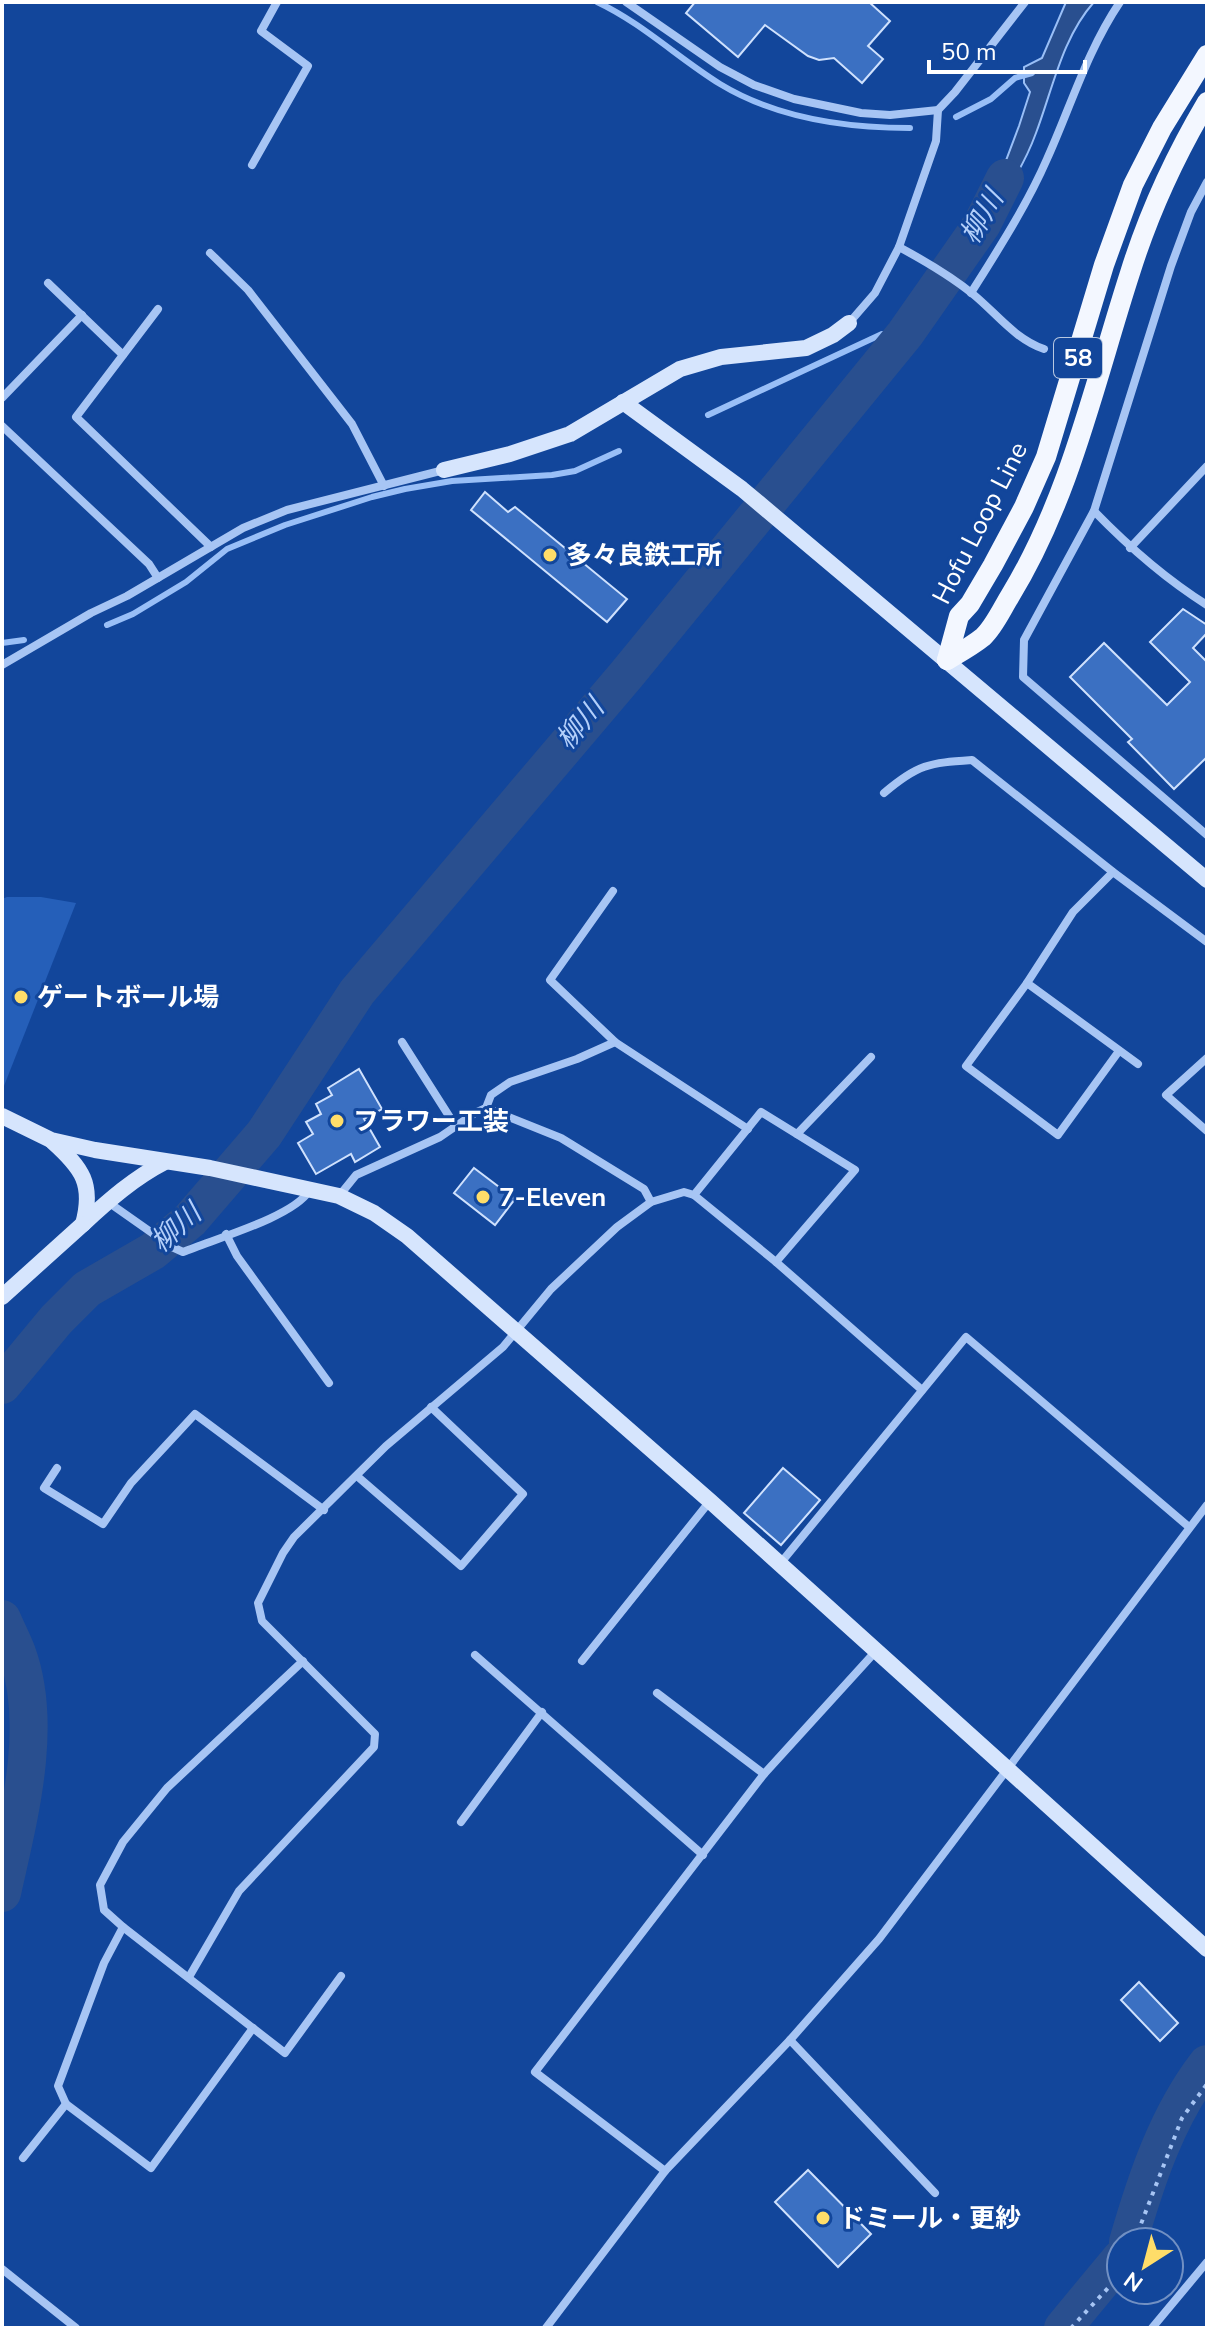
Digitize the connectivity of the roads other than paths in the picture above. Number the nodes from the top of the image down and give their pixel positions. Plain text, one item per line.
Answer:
1 (277, 2) edge
2 (626, 2) edge
3 (1025, 2) edge
4 (1120, 2) edge
5 (1207, 55) edge
6 (1207, 102) edge
7 (938, 110) junction
8 (252, 165) dead end
9 (1207, 182) edge
10 (899, 247) junction
11 (210, 253) dead end
12 (48, 283) dead end
13 (967, 291) junction
14 (158, 309) dead end
15 (82, 315) junction
16 (849, 323) joint
17 (1044, 349) dead end
18 (123, 355) junction
19 (2, 398) edge
20 (623, 402) junction
21 (2, 426) edge
22 (1207, 466) edge
23 (444, 470) joint
24 (384, 486) junction
25 (1094, 511) junction
26 (211, 547) junction
27 (1130, 548) junction
28 (158, 578) junction
29 (1207, 605) edge
30 (947, 660) junction
31 (2, 665) edge
32 (884, 793) dead end
33 (1207, 835) edge
34 (1113, 872) junction
35 (1207, 880) edge
36 (613, 891) dead end
37 (1207, 942) edge
38 (1027, 983) junction
39 (402, 1042) dead end
40 (615, 1042) junction
41 (1119, 1051) junction
42 (871, 1057) dead end
43 (1207, 1058) edge
44 (1138, 1064) dead end
45 (486, 1108) junction
46 (2, 1116) edge
47 (456, 1127) junction
48 (748, 1129) junction
49 (1207, 1131) edge
50 (797, 1134) junction
51 (51, 1140) junction
52 (165, 1162) junction
53 (309, 1191) junction
54 (694, 1195) junction
55 (339, 1196) junction
56 (108, 1202) junction
57 (651, 1202) junction
58 (83, 1224) junction
59 (226, 1234) junction
60 (776, 1262) junction
61 (2, 1297) edge
62 (516, 1332) junction
63 (329, 1383) dead end
64 (922, 1390) junction
65 (431, 1407) junction
66 (57, 1468) dead end
67 (357, 1476) junction
68 (710, 1501) junction
69 (1207, 1505) edge
70 (324, 1510) junction
71 (1189, 1527) junction
72 (779, 1565) junction
73 (876, 1651) junction
74 (475, 1655) dead end
75 (303, 1661) junction
76 (582, 1661) dead end
77 (657, 1693) dead end
78 (542, 1712) junction
79 (1009, 1769) junction
80 (764, 1774) junction
81 (461, 1822) dead end
82 (703, 1855) junction
83 (123, 1927) junction
84 (1207, 1949) edge
85 (341, 1976) dead end
86 (189, 1977) junction
87 (253, 2028) junction
88 (790, 2040) junction
89 (66, 2104) junction
90 (23, 2158) dead end
91 (665, 2171) junction
92 (935, 2193) dead end
93 (1207, 2262) edge
94 (2, 2269) edge
95 (549, 2327) edge
96 (76, 2328) edge
97 (1152, 2328) edge

1 - 8 street
2 - 7 street
3 - 7 street
4 - 13 street
5 - 30 main road, Hofu Loop Line / 58
6 - 30 main road, Hofu Loop Line / 58
7 - 10 street
9 - 25 street
10 - 13 street
10 - 16 street
11 - 24 street
12 - 15 street
13 - 17 street
14 - 18 street
15 - 18 street
15 - 19 street
16 - 20 street
18 - 26 street
20 - 23 street
20 - 30 street
21 - 28 street
22 - 27 street
23 - 24 street
24 - 26 street
25 - 27 street
25 - 33 street
26 - 28 street
27 - 29 street
28 - 31 street
30 - 35 street
32 - 34 street
34 - 37 street
34 - 38 street
36 - 40 street
38 - 41 street
38 - 41 street
39 - 47 street
40 - 45 street
40 - 48 street
41 - 44 street
42 - 50 street
43 - 49 street
45 - 47 street
45 - 57 street
46 - 51 street
47 - 55 street
48 - 50 street
48 - 54 street
50 - 60 street
51 - 52 street
51 - 58 street
52 - 53 street
52 - 56 street
53 - 55 street
53 - 59 street
54 - 57 street
54 - 60 street
55 - 62 street
56 - 58 street
56 - 59 street
57 - 62 street
58 - 61 street
59 - 63 street
60 - 64 street
62 - 65 street
62 - 68 street
64 - 71 street
64 - 72 street
65 - 67 street
65 - 67 street
66 - 70 street
67 - 70 street
68 - 72 street
68 - 76 street
69 - 71 street
70 - 75 street
71 - 79 street
72 - 73 street
73 - 79 street
73 - 80 street
74 - 78 street
75 - 83 street
75 - 86 street
77 - 80 street
78 - 81 street
78 - 82 street
79 - 84 street
79 - 88 street
80 - 82 street
82 - 91 street
83 - 86 street
83 - 89 street
85 - 87 street
86 - 87 street
87 - 89 street
88 - 91 street
88 - 92 street
89 - 90 street
91 - 95 street
93 - 97 street
94 - 96 street

